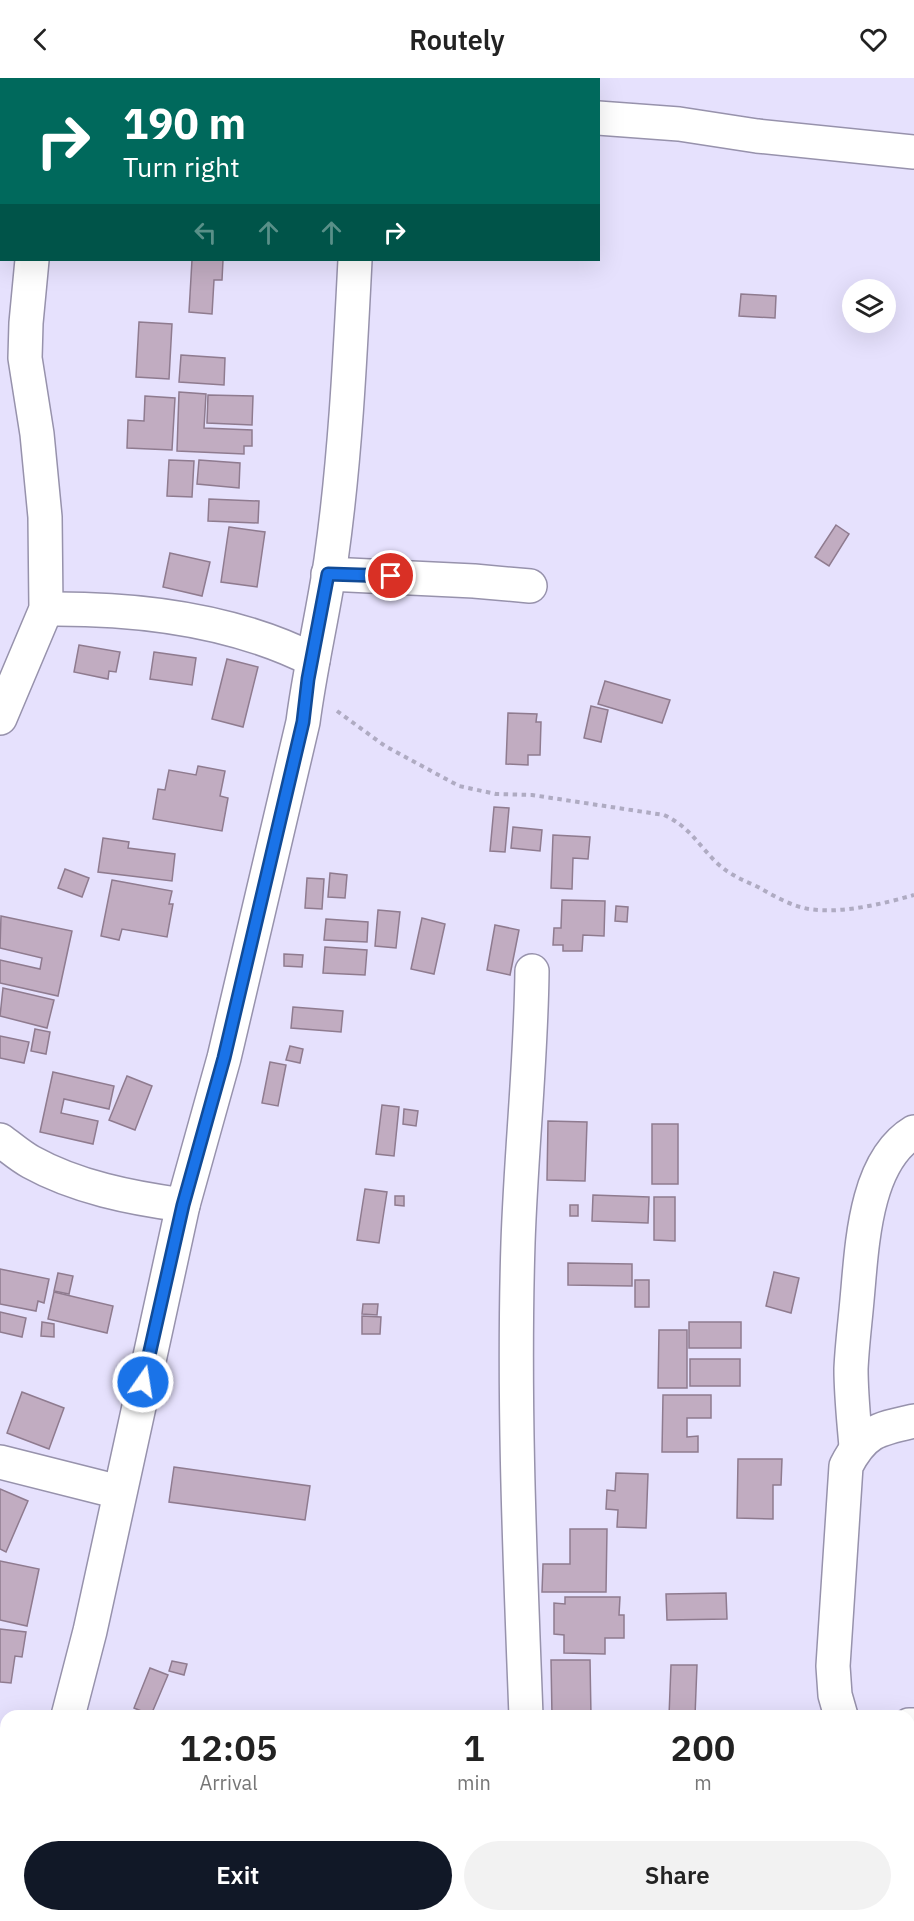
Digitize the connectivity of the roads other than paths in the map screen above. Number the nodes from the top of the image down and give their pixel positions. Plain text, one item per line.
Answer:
1 (600, 118) edge
2 (914, 152) edge
3 (32, 261) edge
4 (355, 261) edge
5 (13, 324) edge
6 (328, 574) junction
7 (530, 586) dead end
8 (46, 609) junction
9 (310, 669) junction
10 (0, 718) edge
11 (532, 971) dead end
12 (914, 1132) edge
13 (0, 1140) edge
14 (183, 1205) junction
15 (914, 1421) edge
16 (856, 1447) junction
17 (0, 1462) edge
18 (119, 1491) junction
19 (70, 1710) edge
20 (526, 1710) edge
21 (839, 1710) edge

1 - 2 street
3 - 5 street
4 - 6 street
5 - 8 street
6 - 7 street
6 - 9 street
8 - 9 street
8 - 10 street
9 - 14 street
11 - 20 street
12 - 16 street
13 - 14 street
14 - 18 street
15 - 16 street
16 - 21 street
17 - 18 street
18 - 19 street

